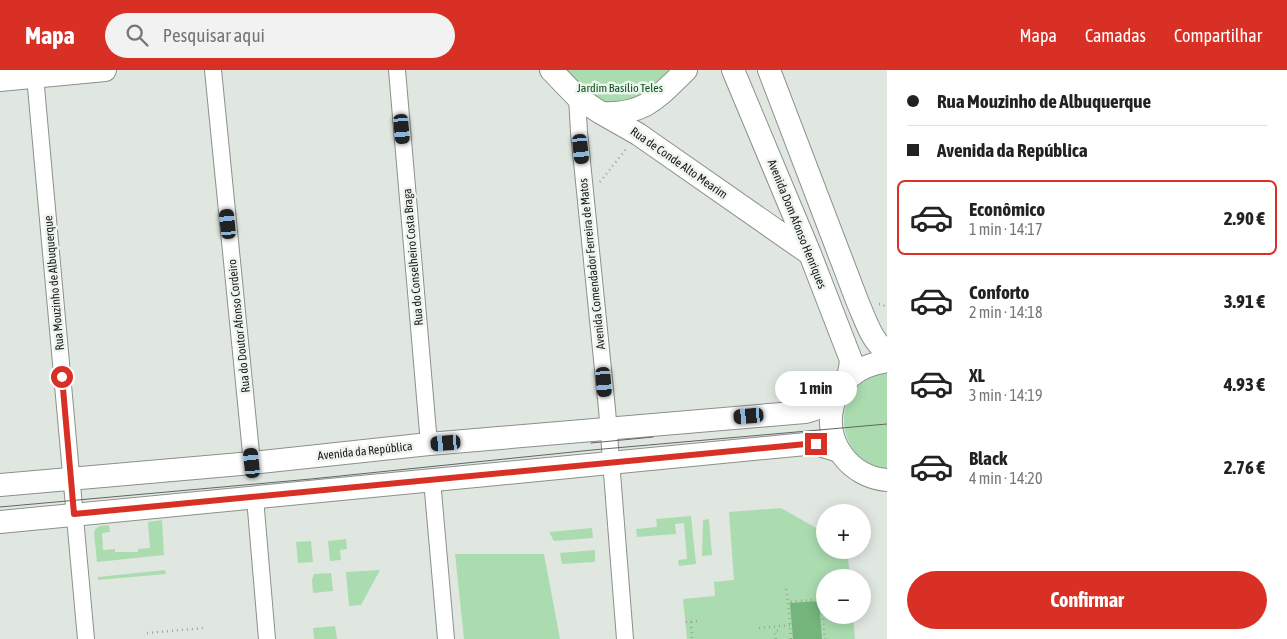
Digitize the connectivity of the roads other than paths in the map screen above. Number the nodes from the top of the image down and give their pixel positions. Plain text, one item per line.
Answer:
1 (105, 70) edge
2 (213, 70) edge
3 (397, 70) edge
4 (551, 70) edge
5 (686, 70) edge
6 (734, 70) edge
7 (769, 70) edge
8 (25, 75) edge
9 (577, 97) junction
10 (601, 113) junction
11 (810, 254) junction
12 (887, 352) edge
13 (887, 361) edge
14 (844, 384) junction
15 (608, 428) junction
16 (429, 444) junction
17 (839, 451) junction
18 (252, 463) junction
19 (611, 463) junction
20 (71, 479) junction
21 (432, 480) junction
22 (884, 482) edge
23 (0, 485) edge
24 (255, 498) junction
25 (74, 514) junction
26 (0, 522) edge
27 (86, 639) edge
28 (267, 639) edge
29 (446, 639) edge
30 (625, 639) edge

1 - 8 main road
2 - 18 street, Rua do Doutor Afonso Cordeiro
3 - 16 street, Rua do Conselheiro Costa Braga
4 - 9 main road, Rua de Conde Alto Mearim
5 - 10 main road
6 - 11 main road, Avenida Dom Afonso Henriques
7 - 12 main road
8 - 20 street, Rua Mouzinho de Albuquerque
9 - 10 main road, Rua de Conde Alto Mearim
9 - 15 street, Avenida Comendador Ferreira de Matos
10 - 11 main road, Rua de Conde Alto Mearim
11 - 14 main road, Avenida Dom Afonso Henriques
13 - 14 main road, Avenida da República
14 - 15 main road, Avenida da República
14 - 17 main road
15 - 16 main road, Avenida da República
15 - 19 street, Avenida Comendador Ferreira de Matos
16 - 18 main road, Avenida da República
17 - 19 main road
17 - 22 main road
18 - 20 main road, Avenida da República
19 - 21 main road
19 - 30 street, Avenida Comendador Ferreira de Matos
20 - 23 main road, Avenida da República
20 - 25 street, Rua Mouzinho de Albuquerque
21 - 24 main road
21 - 29 street
24 - 25 main road
24 - 28 street
25 - 26 main road
25 - 27 street, Rua Mouzinho de Albuquerque

